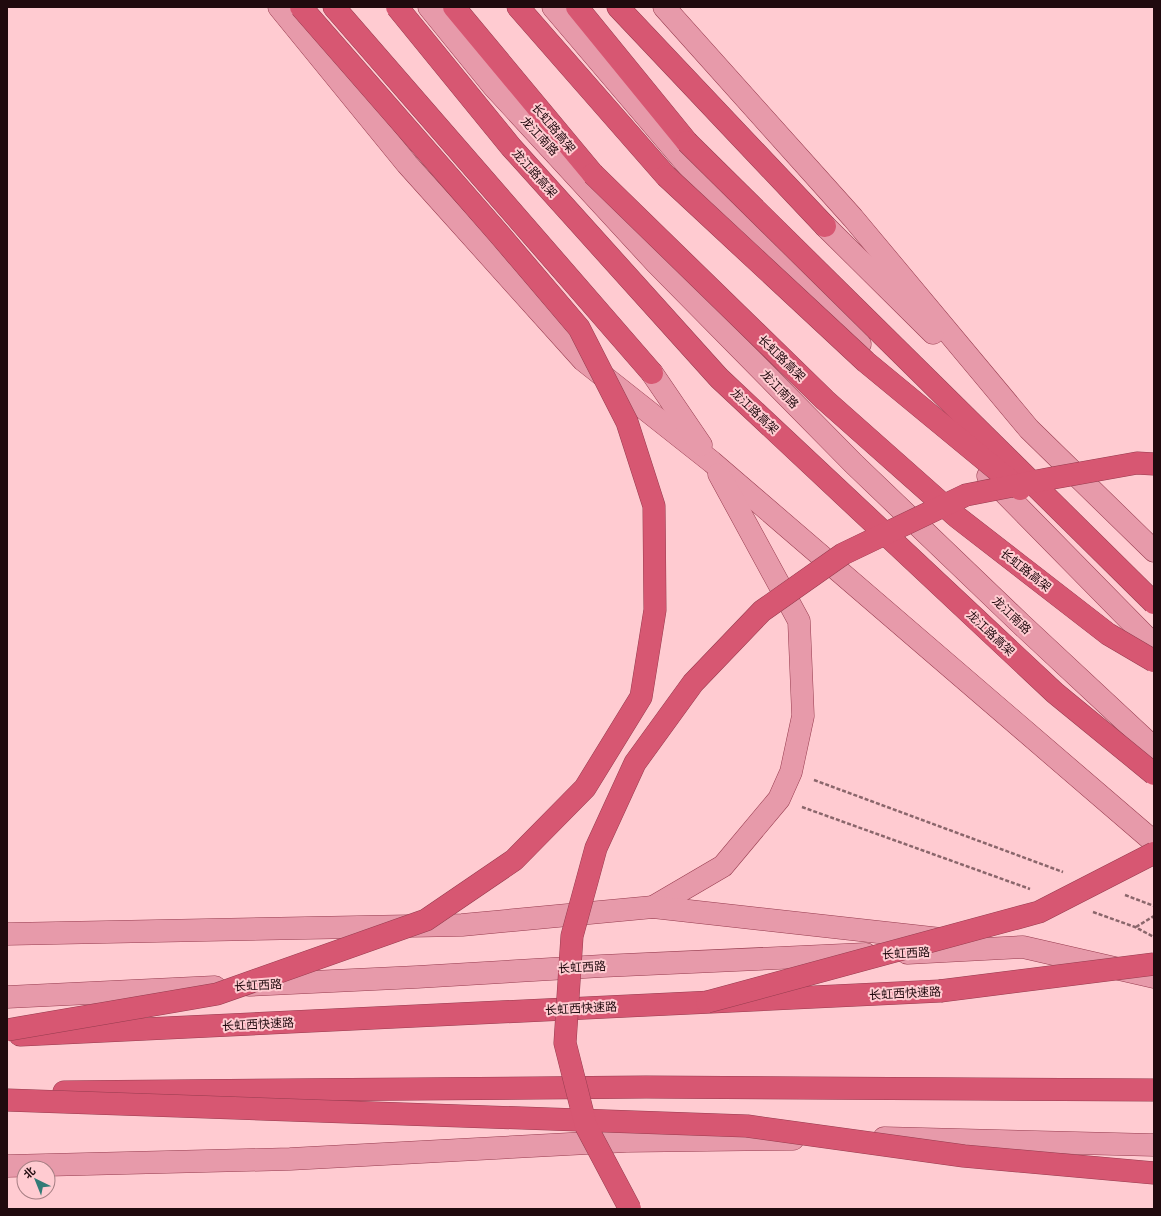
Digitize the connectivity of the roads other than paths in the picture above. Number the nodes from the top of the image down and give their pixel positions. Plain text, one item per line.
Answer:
1 (279, 7) edge
2 (301, 7) edge
3 (334, 7) edge
4 (397, 7) edge
5 (429, 7) edge
6 (454, 7) edge
7 (518, 7) edge
8 (553, 7) edge
9 (577, 7) edge
10 (618, 7) edge
11 (664, 7) edge
12 (825, 226) joint
13 (652, 373) joint
14 (1029, 428) junction
15 (712, 462) junction
16 (1154, 464) edge
17 (1154, 551) edge
18 (1154, 596) edge
19 (1154, 603) edge
20 (1154, 646) edge
21 (1154, 661) edge
22 (1154, 748) edge
23 (1154, 774) edge
24 (1154, 842) edge
25 (1154, 853) edge
26 (653, 907) junction
27 (7, 934) edge
28 (1023, 948) junction
29 (1154, 964) edge
30 (1154, 977) edge
31 (7, 997) edge
32 (707, 1002) junction
33 (7, 1030) edge
34 (7, 1036) edge
35 (1154, 1090) edge
36 (7, 1093) edge
37 (7, 1100) edge
38 (1107, 1144) junction
39 (1154, 1145) edge
40 (1154, 1150) edge
41 (7, 1166) edge
42 (1154, 1173) edge
43 (630, 1209) edge

1 - 15 main road
2 - 33 highway, bridge
3 - 13 highway
4 - 23 highway, 龙江路高架, bridge
5 - 22 main road, 龙江南路
6 - 21 highway, 长虹路高架, bridge
7 - 18 highway, bridge
8 - 20 main road
9 - 19 highway, bridge
10 - 12 highway
11 - 14 main road
12 - 14 main road
13 - 15 main road
14 - 17 main road
15 - 24 main road
15 - 26 main road
16 - 43 highway, bridge
25 - 32 highway, bridge
26 - 27 main road
26 - 28 main road
28 - 30 main road, 长虹西路
28 - 31 main road, 长虹西路
29 - 32 highway, 长虹西快速路, bridge
32 - 34 highway, 长虹西快速路
35 - 36 highway
37 - 42 highway, bridge
38 - 39 main road
38 - 40 main road
38 - 41 main road

